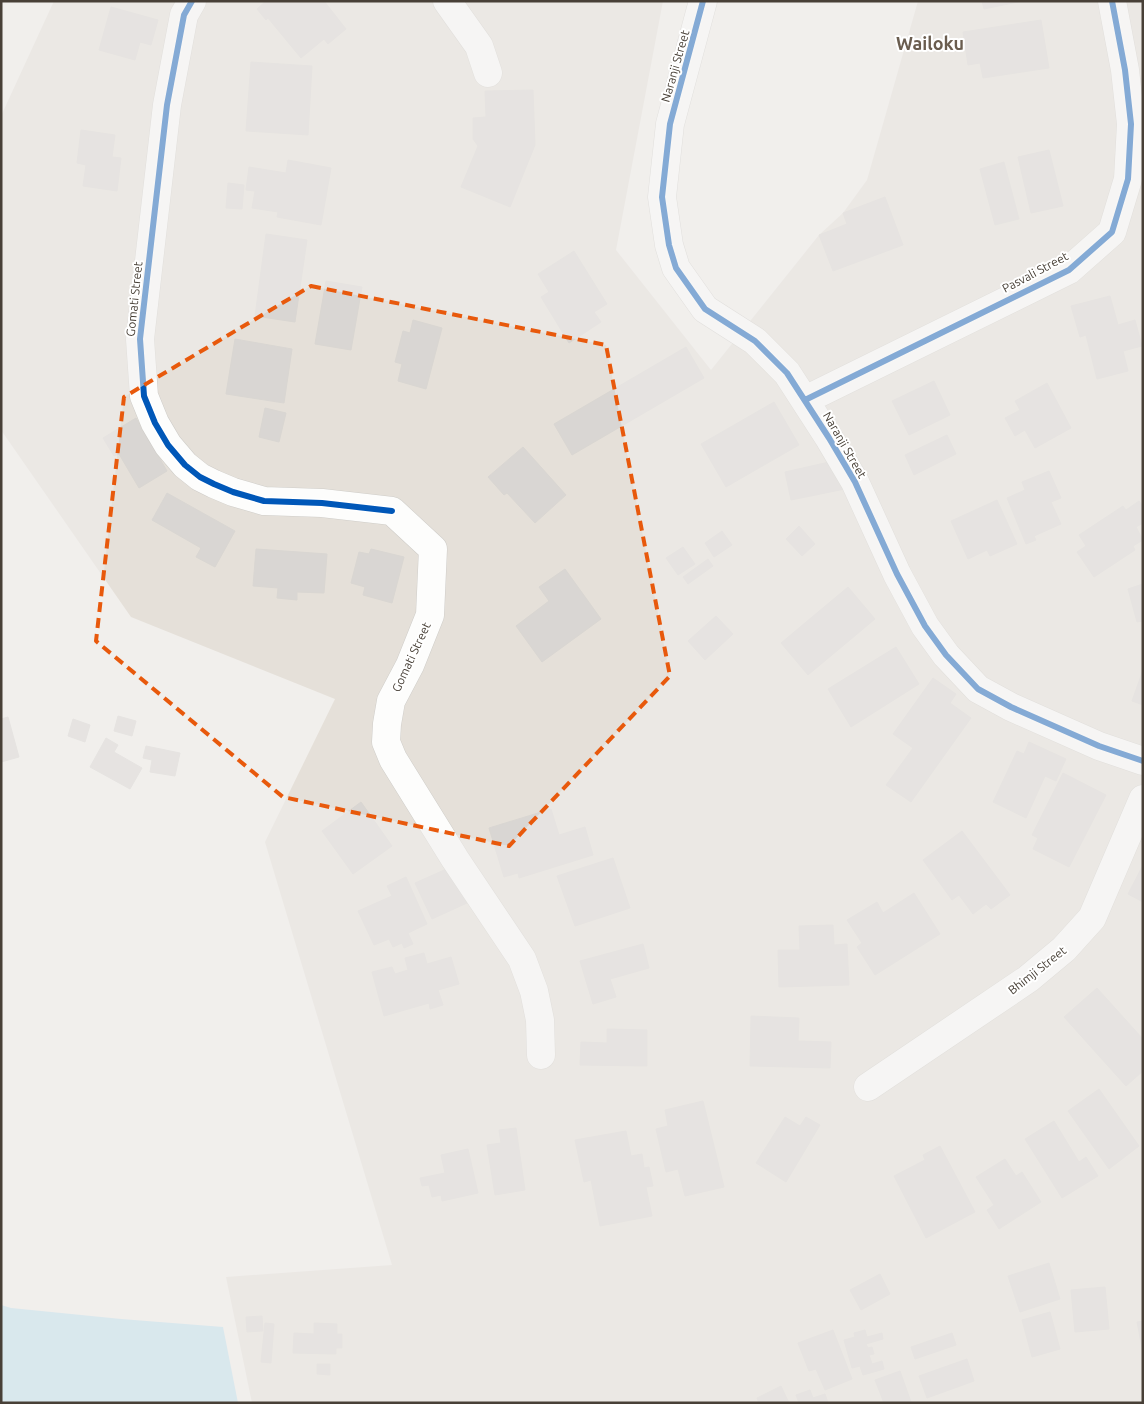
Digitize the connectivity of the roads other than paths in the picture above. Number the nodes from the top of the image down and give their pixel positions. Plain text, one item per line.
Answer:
1 (192, 1) edge
2 (448, 1) edge
3 (704, 1) edge
4 (1112, 1) edge
5 (488, 73) dead end
6 (806, 400) junction
7 (1143, 762) edge
8 (1143, 799) edge
9 (541, 1055) dead end
10 (868, 1087) dead end

1 - 9 street, Gomati Street
2 - 5 street
3 - 6 street, Naranji Street
4 - 6 street, Pasvali Street
6 - 7 street, Naranji Street
8 - 10 street, Bhimji Street

